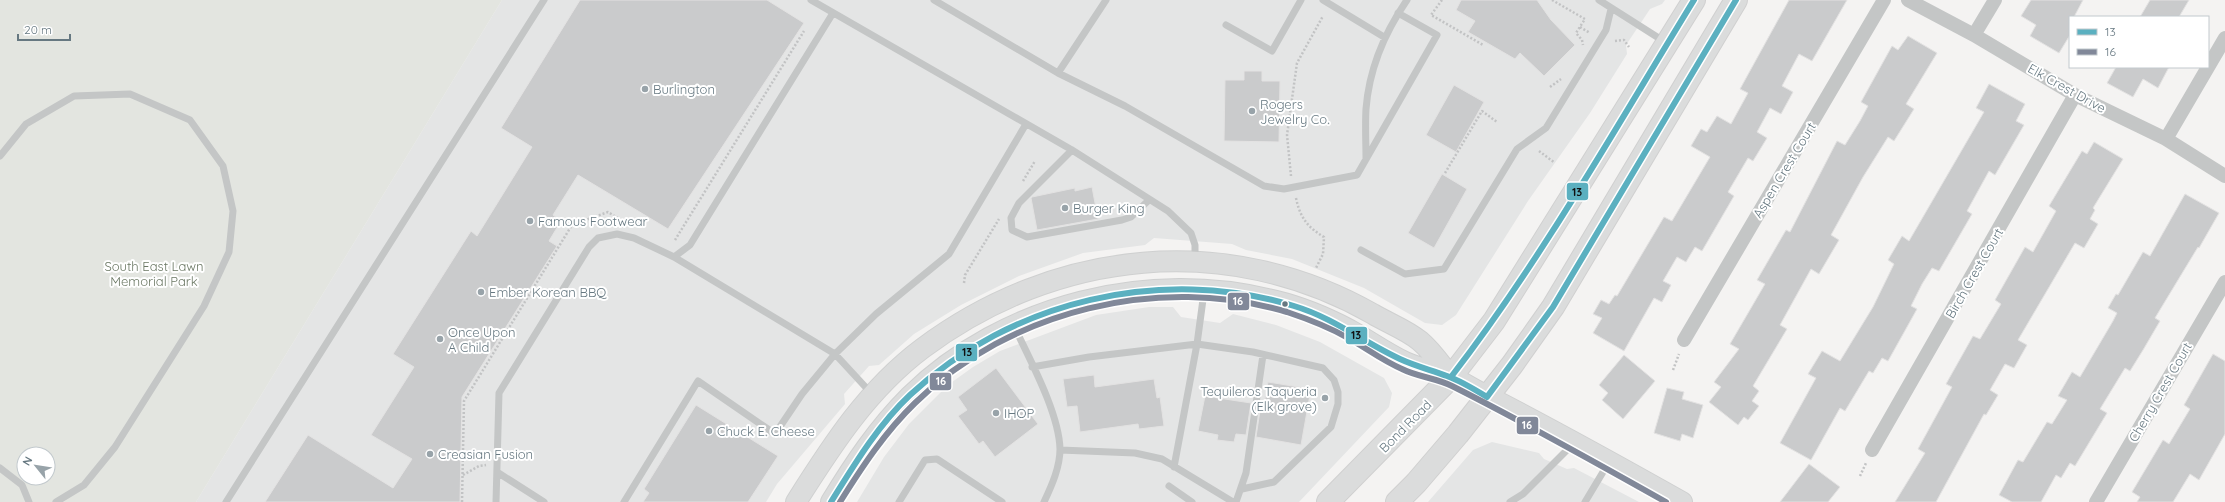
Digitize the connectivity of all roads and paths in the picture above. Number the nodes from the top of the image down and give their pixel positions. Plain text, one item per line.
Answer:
1 (544, 0) edge
2 (810, 0) edge
3 (934, 0) edge
4 (1106, 0) edge
5 (1302, 0) edge
6 (1323, 0) edge
7 (1407, 0) edge
8 (1442, 0) edge
9 (1552, 0) edge
10 (1599, 0) edge
11 (1694, 0) edge
12 (1736, 0) edge
13 (1884, 0) edge
14 (1908, 0) edge
15 (1995, 0) edge
16 (1611, 9) junction
17 (1398, 12) junction
18 (833, 13) junction
19 (1323, 16) dead end
20 (1226, 26) dead end
21 (1580, 27) junction
22 (804, 31) dead end
23 (1592, 34) dead end
24 (1974, 35) junction
25 (1384, 37) junction
26 (2225, 38) edge
27 (1667, 43) junction
28 (1483, 45) dead end
29 (1611, 46) dead end
30 (1629, 47) dead end
31 (1579, 52) dead end
32 (2209, 65) edge
33 (2207, 68) edge
34 (1058, 73) junction
35 (1566, 74) dead end
36 (1550, 87) dead end
37 (2075, 96) junction
38 (1497, 122) dead end
39 (1026, 124) junction
40 (2166, 139) junction
41 (1072, 150) junction
42 (1539, 151) dead end
43 (0, 156) edge
44 (1366, 159) junction
45 (1556, 163) dead end
46 (1445, 173) dead end
47 (2225, 176) edge
48 (1293, 187) junction
49 (1149, 200) junction
50 (627, 224) dead end
51 (672, 243) dead end
52 (1361, 250) dead end
53 (674, 257) junction
54 (1141, 262) junction
55 (1195, 262) junction
56 (1315, 270) dead end
57 (2225, 282) edge
58 (1204, 290) junction
59 (1013, 325) junction
60 (1684, 340) dead end
61 (1197, 344) junction
62 (835, 354) junction
63 (1263, 354) junction
64 (1032, 366) junction
65 (1451, 377) junction
66 (872, 394) junction
67 (1487, 396) junction
68 (1575, 443) junction
69 (1060, 450) junction
70 (1872, 450) dead end
71 (1609, 462) junction
72 (1174, 467) junction
73 (0, 468) edge
74 (497, 472) junction
75 (1169, 486) dead end
76 (1242, 489) junction
77 (29, 502) edge
78 (56, 502) edge
79 (226, 502) edge
80 (462, 502) edge
81 (496, 502) edge
82 (544, 502) edge
83 (624, 502) edge
84 (796, 502) edge
85 (831, 502) edge
86 (899, 502) edge
87 (1002, 502) edge
88 (1044, 502) edge
89 (1192, 502) edge
90 (1234, 502) edge
91 (1328, 502) edge
92 (1398, 502) edge
93 (1510, 502) edge
94 (1585, 502) edge
95 (1682, 502) edge
96 (2096, 502) edge

1 - 79 lane
2 - 18 lane
3 - 34 lane
4 - 34 lane
5 - 20 lane
6 - 25 lane
7 - 17 lane
8 - 28 path
9 - 21 path
10 - 16 lane
11 - 27 main road, Bond Road
12 - 67 main road
13 - 60 street, Aspen Crest Court
14 - 24 street, Elk Crest Drive
15 - 24 street
16 - 27 lane
16 - 52 lane
17 - 25 lane
17 - 44 lane
18 - 39 lane
18 - 53 lane
19 - 48 path
21 - 23 path
21 - 31 path
22 - 51 path
24 - 37 street, Elk Crest Drive
25 - 44 lane
26 - 32 street
27 - 65 main road, Bond Road
29 - 30 path
33 - 40 street
34 - 48 lane
35 - 36 path
37 - 40 street, Elk Crest Drive
37 - 70 street, Birch Crest Court
38 - 46 path
39 - 41 lane
39 - 62 lane
40 - 47 street, Elk Crest Drive
41 - 49 lane
41 - 49 lane
42 - 45 path
43 - 78 lane
44 - 48 lane
48 - 56 path
49 - 55 lane
50 - 80 path
53 - 62 lane
53 - 74 lane
54 - 55 street
54 - 59 street
54 - 66 street
55 - 65 street
57 - 96 street, Cherry Crest Court
58 - 59 street
58 - 61 lane
58 - 65 street
59 - 64 lane
59 - 85 street
61 - 63 lane
61 - 64 lane
61 - 72 lane
62 - 66 lane
62 - 83 lane
63 - 76 lane
63 - 76 lane
64 - 69 lane
65 - 67 street
65 - 91 main road, Bond Road
66 - 84 street
67 - 68 street
67 - 92 main road
68 - 71 street
68 - 93 lane
69 - 72 lane
69 - 88 lane
71 - 94 lane
71 - 95 street
72 - 90 lane
73 - 77 lane
74 - 81 lane
74 - 82 lane
75 - 89 lane
76 - 90 lane
86 - 87 lane

